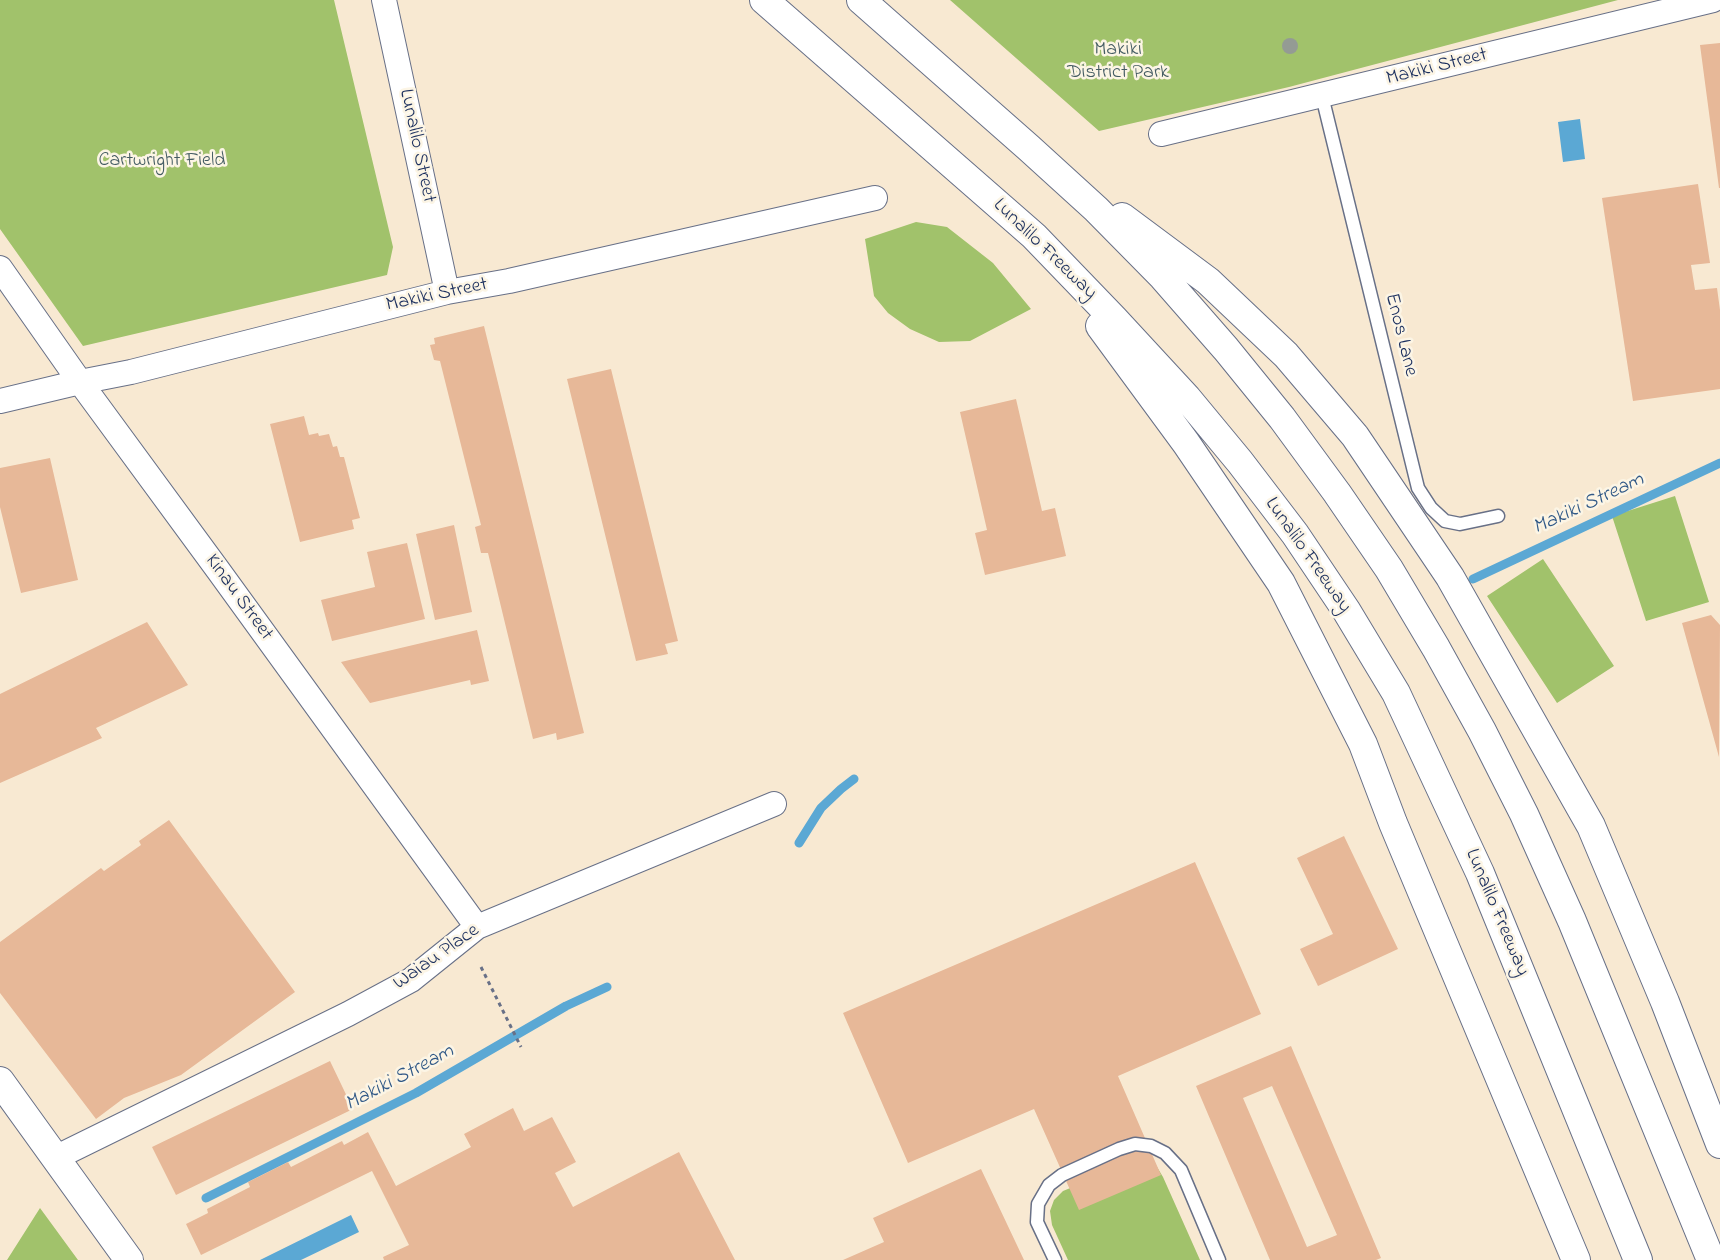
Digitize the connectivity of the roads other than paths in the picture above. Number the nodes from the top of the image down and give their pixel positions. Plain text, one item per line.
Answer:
1 (384, 0) edge
2 (764, 0) edge
3 (861, 0) edge
4 (1713, 0) edge
5 (1322, 96) junction
6 (1160, 134) dead end
7 (1030, 148) junction
8 (875, 198) dead end
9 (1034, 236) junction
10 (0, 268) edge
11 (446, 292) junction
12 (80, 382) junction
13 (0, 401) edge
14 (1498, 516) dead end
15 (774, 804) dead end
16 (477, 927) junction
17 (0, 1081) edge
18 (1720, 1144) edge
19 (55, 1158) junction
20 (129, 1260) edge
21 (1055, 1260) edge
22 (1219, 1260) edge
23 (1576, 1260) edge
24 (1638, 1260) edge
25 (1712, 1260) edge

1 - 11 street, Lunalilo Street
2 - 9 main road, Lunalilo Freeway
3 - 7 main road
4 - 5 street, Makiki Street
5 - 6 street, Makiki Street
5 - 14 lane, Enos Lane
7 - 18 main road
7 - 25 main road
8 - 11 street, Makiki Street
9 - 23 main road
9 - 24 main road, Lunalilo Freeway
10 - 12 street, Kinau Street
11 - 12 street, Makiki Street
12 - 13 street, Makiki Street
12 - 16 street, Kinau Street
15 - 16 street, Waiau Place
16 - 19 street, Waiau Place
17 - 19 main road
19 - 20 main road
21 - 22 lane

